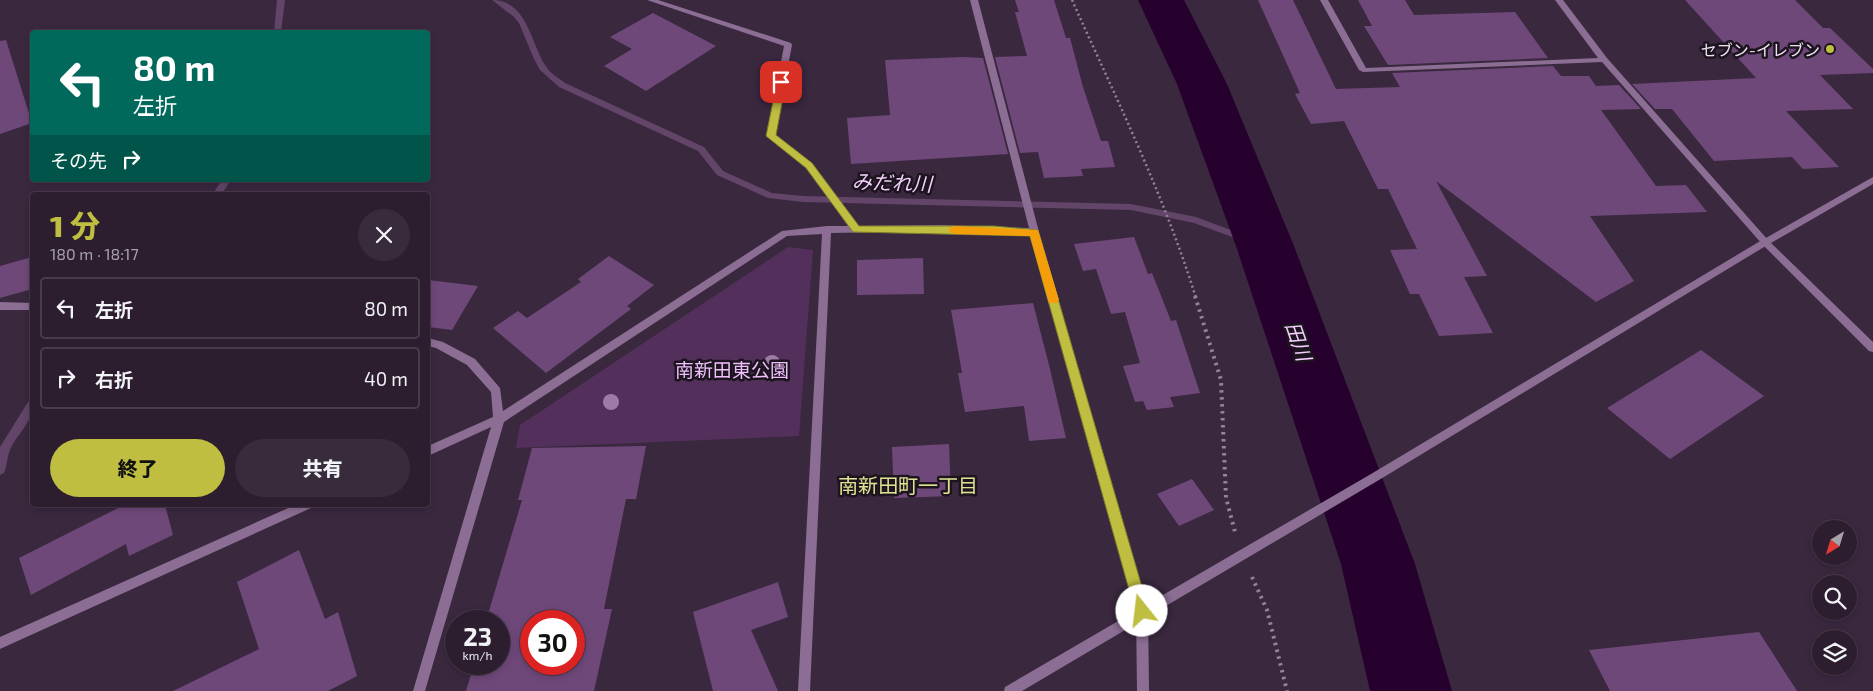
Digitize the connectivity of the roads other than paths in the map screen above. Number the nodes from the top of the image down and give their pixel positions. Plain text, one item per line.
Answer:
1 (651, 0) edge
2 (974, 0) edge
3 (1324, 0) edge
4 (1559, 0) edge
5 (1604, 60) junction
6 (1873, 180) edge
7 (827, 230) junction
8 (856, 230) junction
9 (1034, 232) junction
10 (1765, 242) junction
11 (0, 306) edge
12 (30, 307) edge
13 (430, 343) edge
14 (1873, 348) edge
15 (499, 419) junction
16 (430, 450) edge
17 (303, 507) edge
18 (1142, 611) junction
19 (0, 643) edge
20 (418, 690) edge
21 (804, 691) edge
22 (1010, 691) edge
23 (1143, 691) edge

1 - 8 street
2 - 9 street
3 - 5 street
4 - 5 street
5 - 10 street
6 - 10 street
7 - 8 street
7 - 15 street
7 - 21 street
8 - 9 street
9 - 18 street
10 - 14 street
10 - 18 street
11 - 12 street
13 - 15 street
15 - 16 street
15 - 20 street
17 - 19 street
18 - 22 street
18 - 23 street

